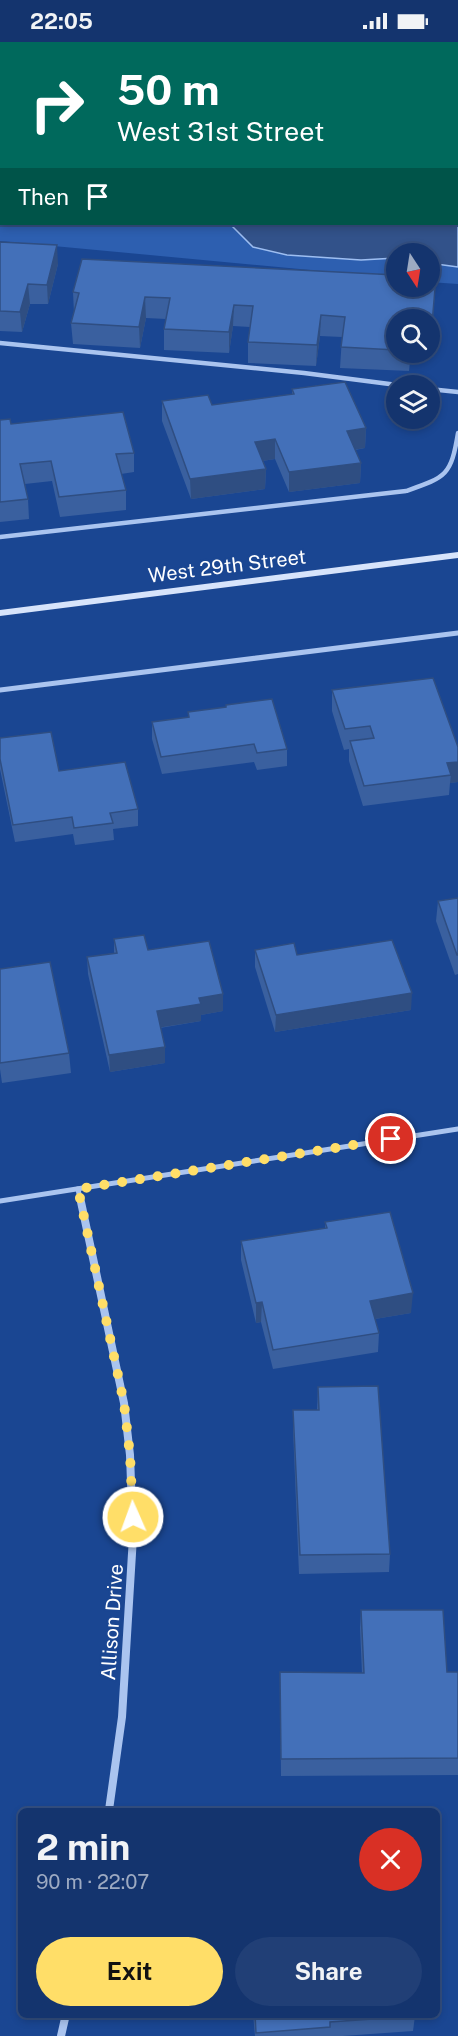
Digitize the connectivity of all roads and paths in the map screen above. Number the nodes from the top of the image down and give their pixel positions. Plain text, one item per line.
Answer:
1 (0, 343) edge
2 (386, 383) edge
3 (440, 390) edge
4 (458, 392) edge
5 (458, 433) edge
6 (0, 537) edge
7 (458, 555) edge
8 (0, 613) edge
9 (458, 633) edge
10 (0, 690) edge
11 (458, 1129) edge
12 (78, 1189) junction
13 (0, 1201) edge
14 (109, 1808) edge
15 (65, 2018) edge
16 (61, 2036) edge

1 - 2 street
3 - 4 street
5 - 6 street
7 - 8 main road, West 29th Street
9 - 10 street
11 - 12 street
12 - 13 street
12 - 14 street, Allison Drive
15 - 16 street

